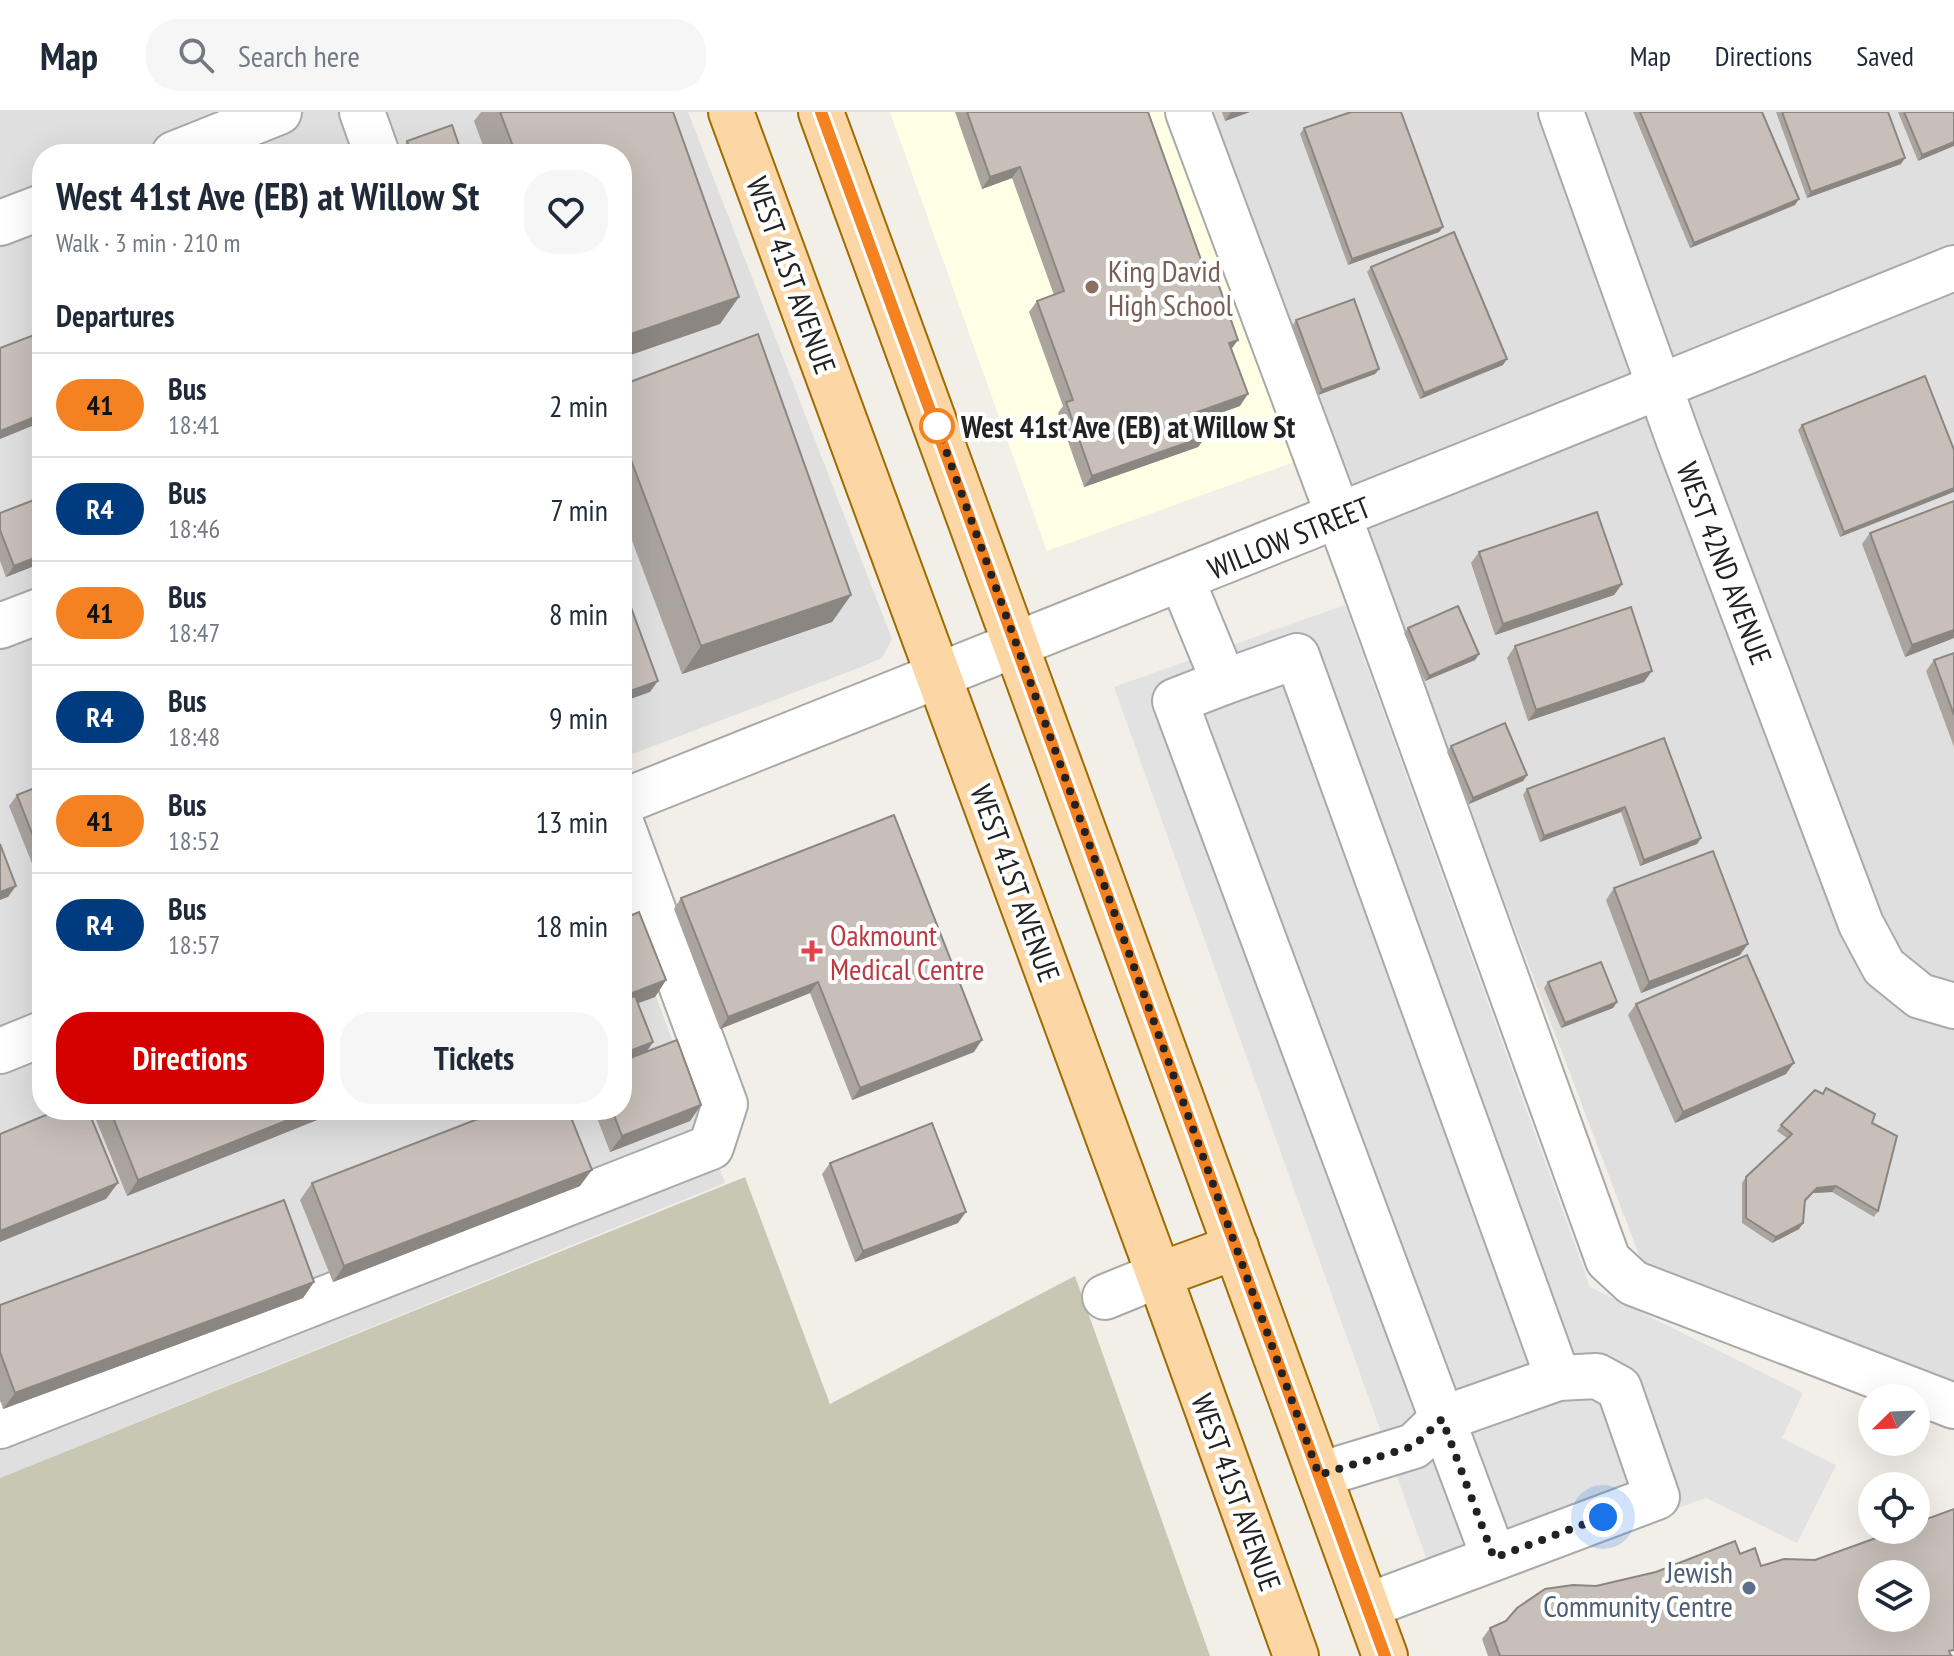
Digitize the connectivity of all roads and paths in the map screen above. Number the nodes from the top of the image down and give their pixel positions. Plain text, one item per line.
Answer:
1 (279, 112) edge
2 (362, 112) edge
3 (731, 112) edge
4 (821, 112) edge
5 (1188, 112) edge
6 (1561, 112) edge
7 (199, 144) edge
8 (373, 144) edge
9 (32, 211) edge
10 (0, 223) edge
11 (1954, 268) edge
12 (1659, 386) junction
13 (1338, 516) junction
14 (1182, 580) junction
15 (32, 614) edge
16 (0, 626) edge
17 (1018, 646) junction
18 (940, 677) junction
19 (1224, 682) junction
20 (632, 798) edge
21 (632, 852) edge
22 (1937, 1001) edge
23 (32, 1038) edge
24 (0, 1051) edge
25 (1236, 1247) junction
26 (1159, 1275) junction
27 (1105, 1297) dead end
28 (1558, 1378) junction
29 (1954, 1406) edge
30 (1442, 1419) junction
31 (0, 1426) edge
32 (1319, 1475) junction
33 (1494, 1558) junction
34 (1367, 1606) junction
35 (1296, 1656) edge
36 (1385, 1656) edge

1 - 7 street
2 - 8 street
3 - 18 main road, WEST 41ST AVENUE
4 - 17 main road
5 - 13 street
6 - 12 street, WEST 42ND AVENUE
9 - 10 street
11 - 12 street, WILLOW STREET
12 - 13 street, WILLOW STREET
12 - 22 street, WEST 42ND AVENUE
13 - 14 street, WILLOW STREET
13 - 29 street
14 - 17 street, WILLOW STREET
14 - 19 street
15 - 16 street
17 - 18 street, WILLOW STREET
17 - 25 main road
18 - 20 street, WILLOW STREET
18 - 26 main road, WEST 41ST AVENUE
19 - 28 street
19 - 30 street
21 - 31 street
23 - 24 street
25 - 26 main road
25 - 32 main road
26 - 27 street
26 - 35 main road, WEST 41ST AVENUE
28 - 30 street
28 - 33 street
30 - 32 street
30 - 33 street
32 - 34 main road
33 - 34 street
34 - 36 main road

